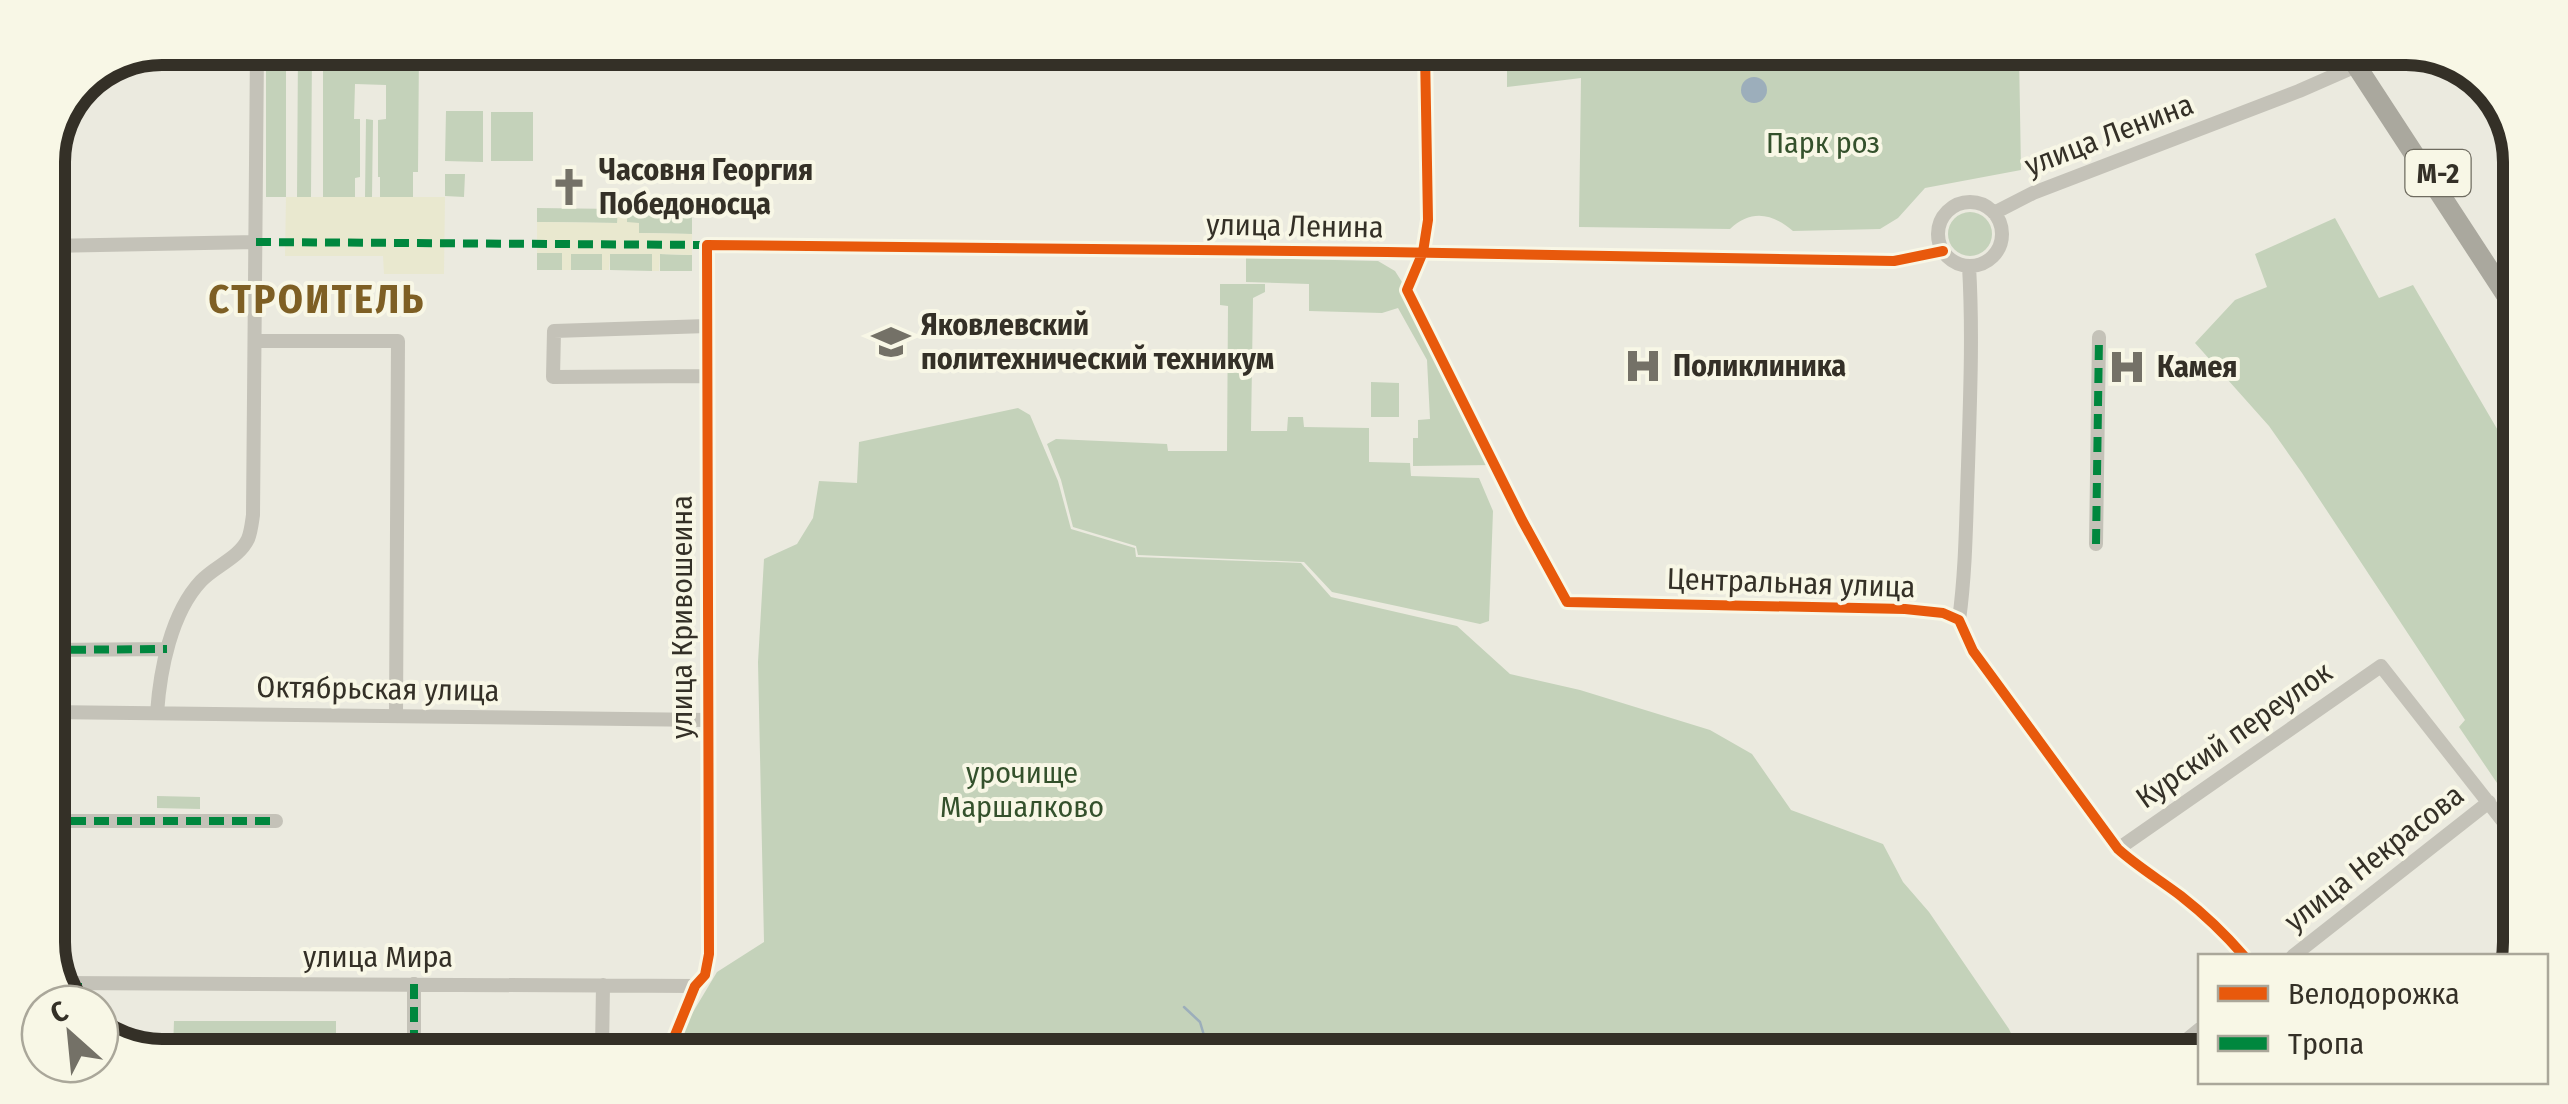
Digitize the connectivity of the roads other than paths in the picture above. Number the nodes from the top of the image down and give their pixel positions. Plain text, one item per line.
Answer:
1 (257, 65) edge
2 (1425, 65) edge
3 (2345, 65) edge
4 (2360, 65) edge
5 (2360, 65) edge
6 (1994, 214) junction
7 (256, 242) junction
8 (707, 245) joint
9 (65, 246) edge
10 (1423, 252) junction
11 (1942, 252) junction
12 (1969, 266) junction
13 (2503, 269) edge
14 (2503, 291) edge
15 (707, 326) junction
16 (2099, 337) dead end
17 (256, 341) junction
18 (707, 376) junction
19 (2096, 544) dead end
20 (1959, 620) junction
21 (167, 649) junction
22 (65, 650) edge
23 (65, 712) edge
24 (157, 714) junction
25 (396, 716) junction
26 (707, 720) junction
27 (2490, 802) junction
28 (2503, 819) edge
29 (65, 821) edge
30 (276, 821) dead end
31 (2118, 849) junction
32 (2242, 954) edge
33 (2296, 954) edge
34 (75, 983) edge
35 (78, 983) joint
36 (414, 984) junction
37 (603, 985) junction
38 (694, 986) junction
39 (414, 1039) edge
40 (602, 1039) edge
41 (674, 1039) edge

1 - 7 street
2 - 10 street
3 - 6 street, улица Ленина
4 - 13 highway, М-2
5 - 14 highway, М-2
6 - 11 street
6 - 12 street
7 - 9 street
7 - 17 street
8 - 10 street, улица Ленина
8 - 15 street, улица Кривошеина
10 - 11 street, улица Ленина
10 - 20 street, Центральная улица
11 - 12 street
12 - 20 street
15 - 18 street, улица Кривошеина
15 - 18 street
16 - 19 street
17 - 21 street
17 - 25 street
18 - 26 street, улица Кривошеина
20 - 31 street
21 - 22 street
21 - 24 street
23 - 24 street, Октябрьская улица
24 - 25 street, Октябрьская улица
25 - 26 street, Октябрьская улица
26 - 38 street, улица Кривошеина
27 - 28 street
27 - 31 street, Курский переулок
27 - 33 street, улица Некрасова
29 - 30 street
31 - 32 street
34 - 35 street, улица Мира
35 - 36 street, улица Мира
36 - 37 street, улица Мира
36 - 39 street
37 - 38 street, улица Мира
37 - 40 street
38 - 41 street, улица Кривошеина

